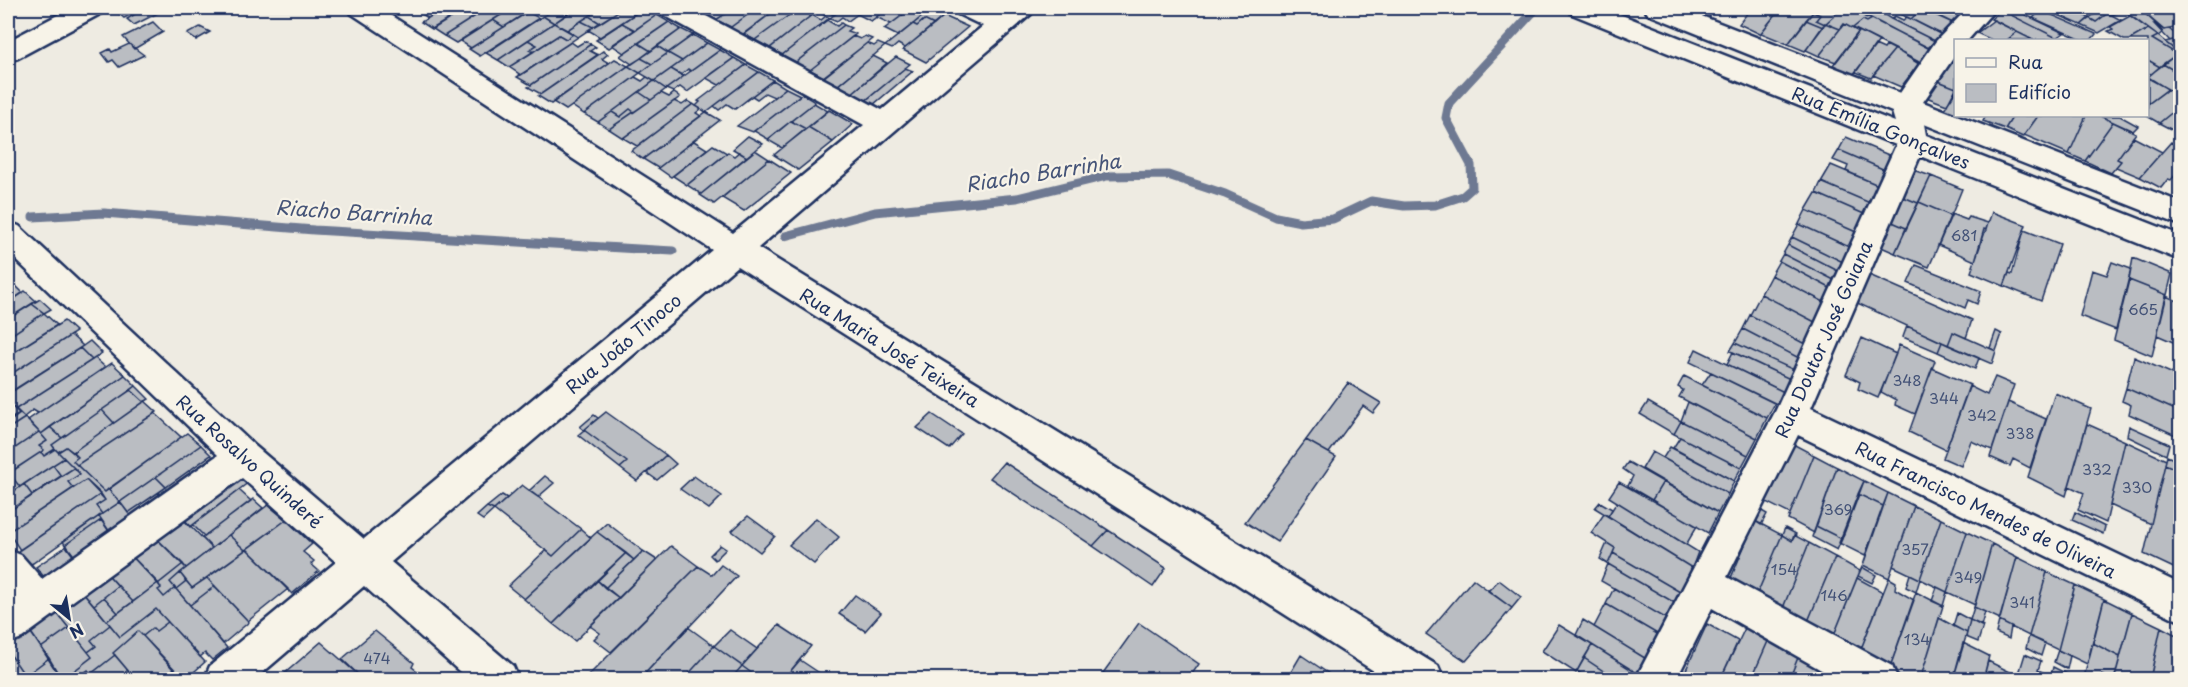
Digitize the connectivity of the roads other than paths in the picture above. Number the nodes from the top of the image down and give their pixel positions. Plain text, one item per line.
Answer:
1 (48, 8) edge
2 (91, 8) edge
3 (361, 8) edge
4 (671, 8) edge
5 (967, 8) edge
6 (1581, 8) edge
7 (1657, 8) edge
8 (1733, 8) edge
9 (1983, 8) edge
10 (1011, 16) edge
11 (8, 29) edge
12 (1713, 29) junction
13 (8, 52) edge
14 (1905, 106) junction
15 (884, 124) junction
16 (1913, 139) junction
17 (2175, 203) edge
18 (8, 234) edge
19 (2181, 248) edge
20 (734, 249) junction
21 (1791, 415) junction
22 (243, 457) junction
23 (364, 563) junction
24 (8, 567) edge
25 (1705, 584) junction
26 (38, 603) junction
27 (2181, 603) edge
28 (8, 625) edge
29 (224, 680) edge
30 (500, 680) edge
31 (1424, 680) edge
32 (1655, 680) edge
33 (1878, 680) edge

1 - 11 street
2 - 13 street
3 - 20 street, Rua Maria José Teixeira
4 - 15 street
5 - 10 street
6 - 16 street, Rua Emília Gonçalves
7 - 12 street, Rua Emília Gonçalves
8 - 12 street
9 - 14 street
10 - 15 street, Rua João Tinoco
12 - 14 street, Rua Emília Gonçalves
14 - 16 street
14 - 17 street, Rua Emília Gonçalves
15 - 20 street, Rua João Tinoco
16 - 19 street, Rua Emília Gonçalves
16 - 21 street, Rua Doutor José Goiana
18 - 22 street, Rua Rosalvo Quinderé
20 - 23 street, Rua João Tinoco
20 - 31 street, Rua Maria José Teixeira
21 - 25 street, Rua Doutor José Goiana
21 - 27 street, Rua Francisco Mendes de Oliveira
22 - 23 street, Rua Rosalvo Quinderé
22 - 26 street
23 - 29 street, Rua João Tinoco
23 - 30 street, Rua Rosalvo Quinderé
24 - 26 street
25 - 32 street, Rua Doutor José Goiana
25 - 33 street
26 - 28 street

